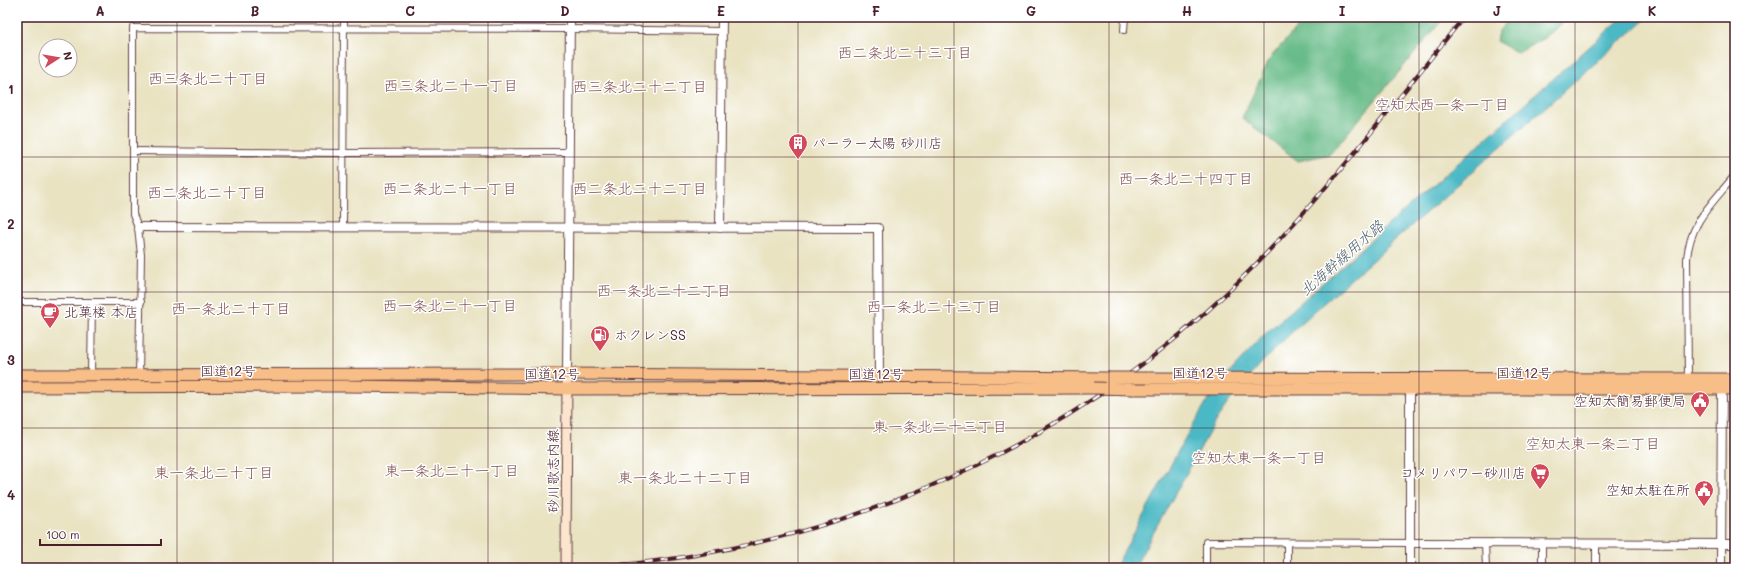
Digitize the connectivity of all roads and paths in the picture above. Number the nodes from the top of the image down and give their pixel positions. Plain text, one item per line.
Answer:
1 (344, 17) edge
2 (570, 17) edge
3 (722, 17) edge
4 (1125, 17) edge
5 (344, 29) junction
6 (570, 29) junction
7 (1124, 30) dead end
8 (722, 31) junction
9 (133, 151) junction
10 (569, 152) junction
11 (343, 153) junction
12 (1735, 175) edge
13 (138, 227) junction
14 (343, 227) junction
15 (568, 228) junction
16 (720, 228) junction
17 (17, 302) edge
18 (92, 302) junction
19 (141, 302) junction
20 (567, 374) junction
21 (17, 375) edge
22 (878, 377) junction
23 (1735, 379) edge
24 (91, 381) junction
25 (139, 381) junction
26 (1209, 383) junction
27 (1410, 383) junction
28 (1688, 383) junction
29 (1722, 384) junction
30 (17, 387) edge
31 (567, 389) junction
32 (1735, 389) edge
33 (1287, 543) junction
34 (1410, 543) junction
35 (1486, 544) junction
36 (1542, 544) junction
37 (1596, 544) junction
38 (1721, 544) junction
39 (1735, 544) edge
40 (566, 568) edge
41 (1206, 568) edge
42 (1287, 568) edge
43 (1410, 568) edge
44 (1486, 568) edge
45 (1542, 568) edge
46 (1596, 568) edge
47 (1721, 568) edge

1 - 5 street
2 - 6 street
3 - 8 street
4 - 7 street
5 - 6 street
5 - 9 street
5 - 11 street
6 - 8 street
6 - 10 street
8 - 16 street
9 - 11 street
9 - 13 street
10 - 11 street
10 - 15 street
11 - 14 street
12 - 28 street
13 - 14 street
13 - 19 street
14 - 15 street
15 - 16 street
15 - 20 street
16 - 22 street
17 - 18 street
18 - 19 street
18 - 24 street
19 - 25 street
20 - 22 highway, 国道12号
20 - 25 highway, 国道12号
20 - 31 main road, 砂川歌志内線
21 - 24 highway, 国道12号
22 - 26 highway, 国道12号, bridge
23 - 29 highway, 国道12号
24 - 25 highway, 国道12号
24 - 30 highway, 国道12号
25 - 31 highway, 国道12号
26 - 27 highway, 国道12号
26 - 31 highway, 国道12号, bridge
27 - 28 highway, 国道12号
27 - 34 street
28 - 29 highway, 国道12号
29 - 32 highway, 国道12号
29 - 38 street
31 - 40 main road, 砂川歌志内線
33 - 34 street
33 - 41 street
33 - 42 street
34 - 35 street
34 - 43 street
35 - 36 street
35 - 44 street
36 - 37 street
36 - 45 street
37 - 38 street
37 - 46 street
38 - 39 street
38 - 47 street

